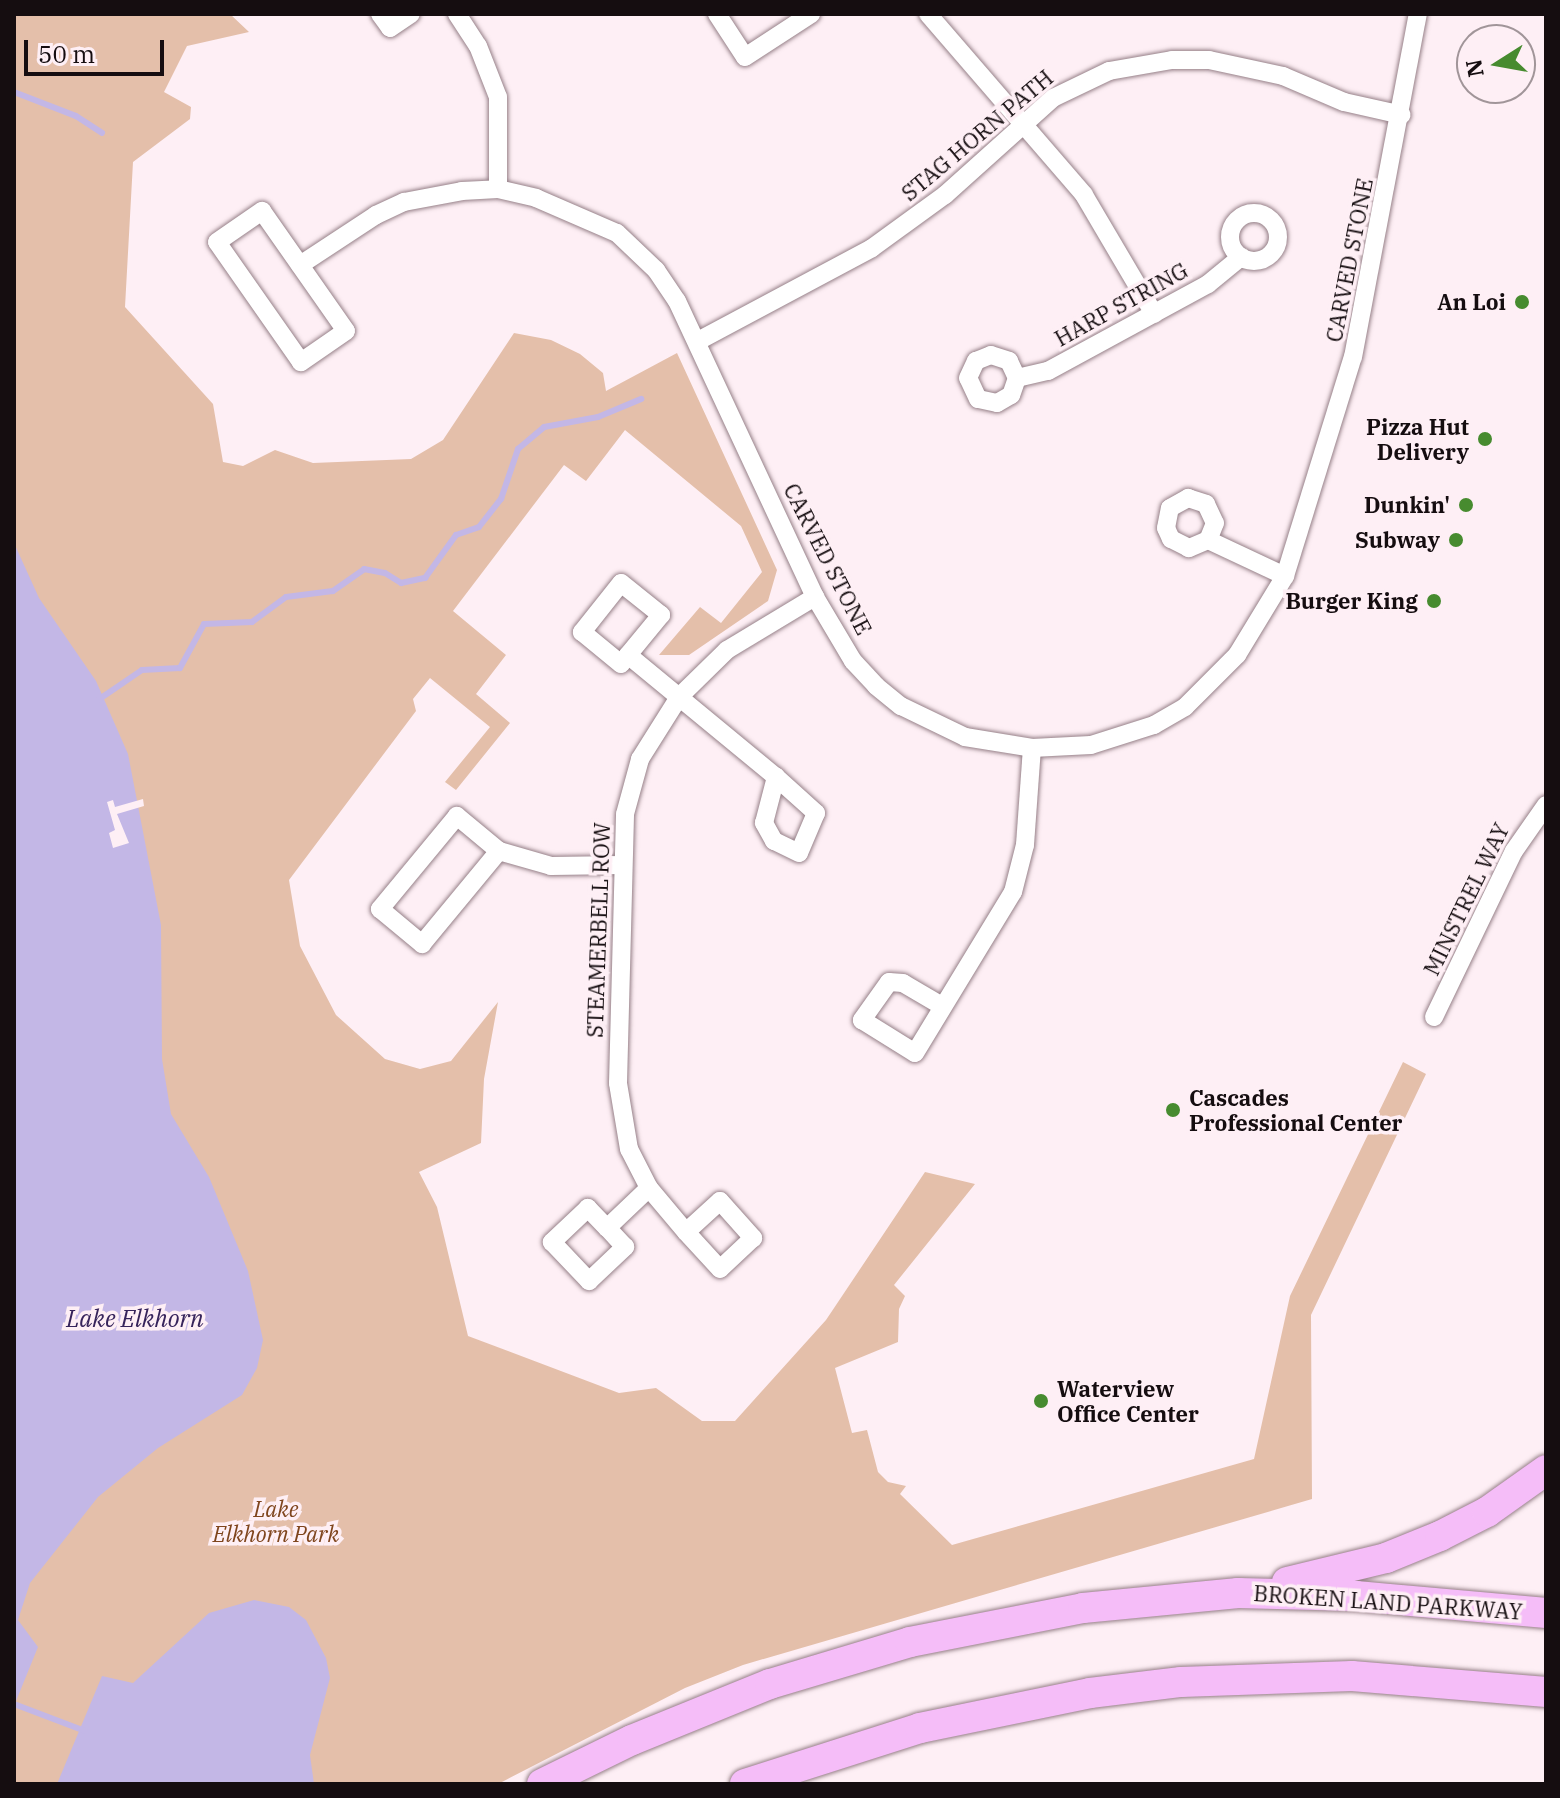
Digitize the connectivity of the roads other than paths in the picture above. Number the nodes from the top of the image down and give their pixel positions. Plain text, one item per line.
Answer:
1 (380, 14) edge
2 (411, 14) edge
3 (457, 14) edge
4 (717, 14) edge
5 (928, 14) edge
6 (1418, 14) edge
7 (803, 16) edge
8 (1402, 115) junction
9 (1024, 122) junction
10 (498, 189) junction
11 (1241, 257) dead end
12 (300, 265) junction
13 (1154, 314) junction
14 (698, 341) junction
15 (1017, 378) dead end
16 (1208, 540) dead end
17 (1285, 576) junction
18 (815, 597) junction
19 (628, 655) junction
20 (679, 697) junction
21 (1032, 748) junction
22 (776, 777) dead end
23 (1546, 805) edge
24 (499, 851) junction
25 (621, 865) junction
26 (942, 1006) dead end
27 (1434, 1017) dead end
28 (649, 1188) junction
29 (607, 1228) dead end
30 (686, 1232) dead end
31 (1546, 1470) edge
32 (1238, 1593) junction
33 (1546, 1613) edge
34 (1546, 1692) edge
35 (542, 1784) edge
36 (745, 1784) edge

1 - 2 street
3 - 10 street
4 - 7 street
5 - 9 street
6 - 8 street, CARVED STONE
8 - 9 street, STAG HORN PATH
8 - 17 street, CARVED STONE
9 - 13 street
9 - 14 street, STAG HORN PATH
10 - 12 street, CARVED STONE
10 - 14 street, CARVED STONE
11 - 13 street, HARP STRING
12 - 12 street
13 - 15 street, HARP STRING
14 - 18 street, CARVED STONE
16 - 17 street
17 - 21 street, CARVED STONE
18 - 20 street, STEAMERBELL ROW
18 - 21 street, CARVED STONE
19 - 19 street
19 - 20 street
20 - 22 street
20 - 25 street, STEAMERBELL ROW
21 - 26 street
23 - 27 street, MINSTREL WAY
24 - 24 street
24 - 25 street
25 - 28 street, STEAMERBELL ROW
28 - 29 street
28 - 30 street, STEAMERBELL ROW
31 - 32 main road
32 - 33 main road, BROKEN LAND PARKWAY
32 - 35 main road, BROKEN LAND PARKWAY
34 - 36 main road

